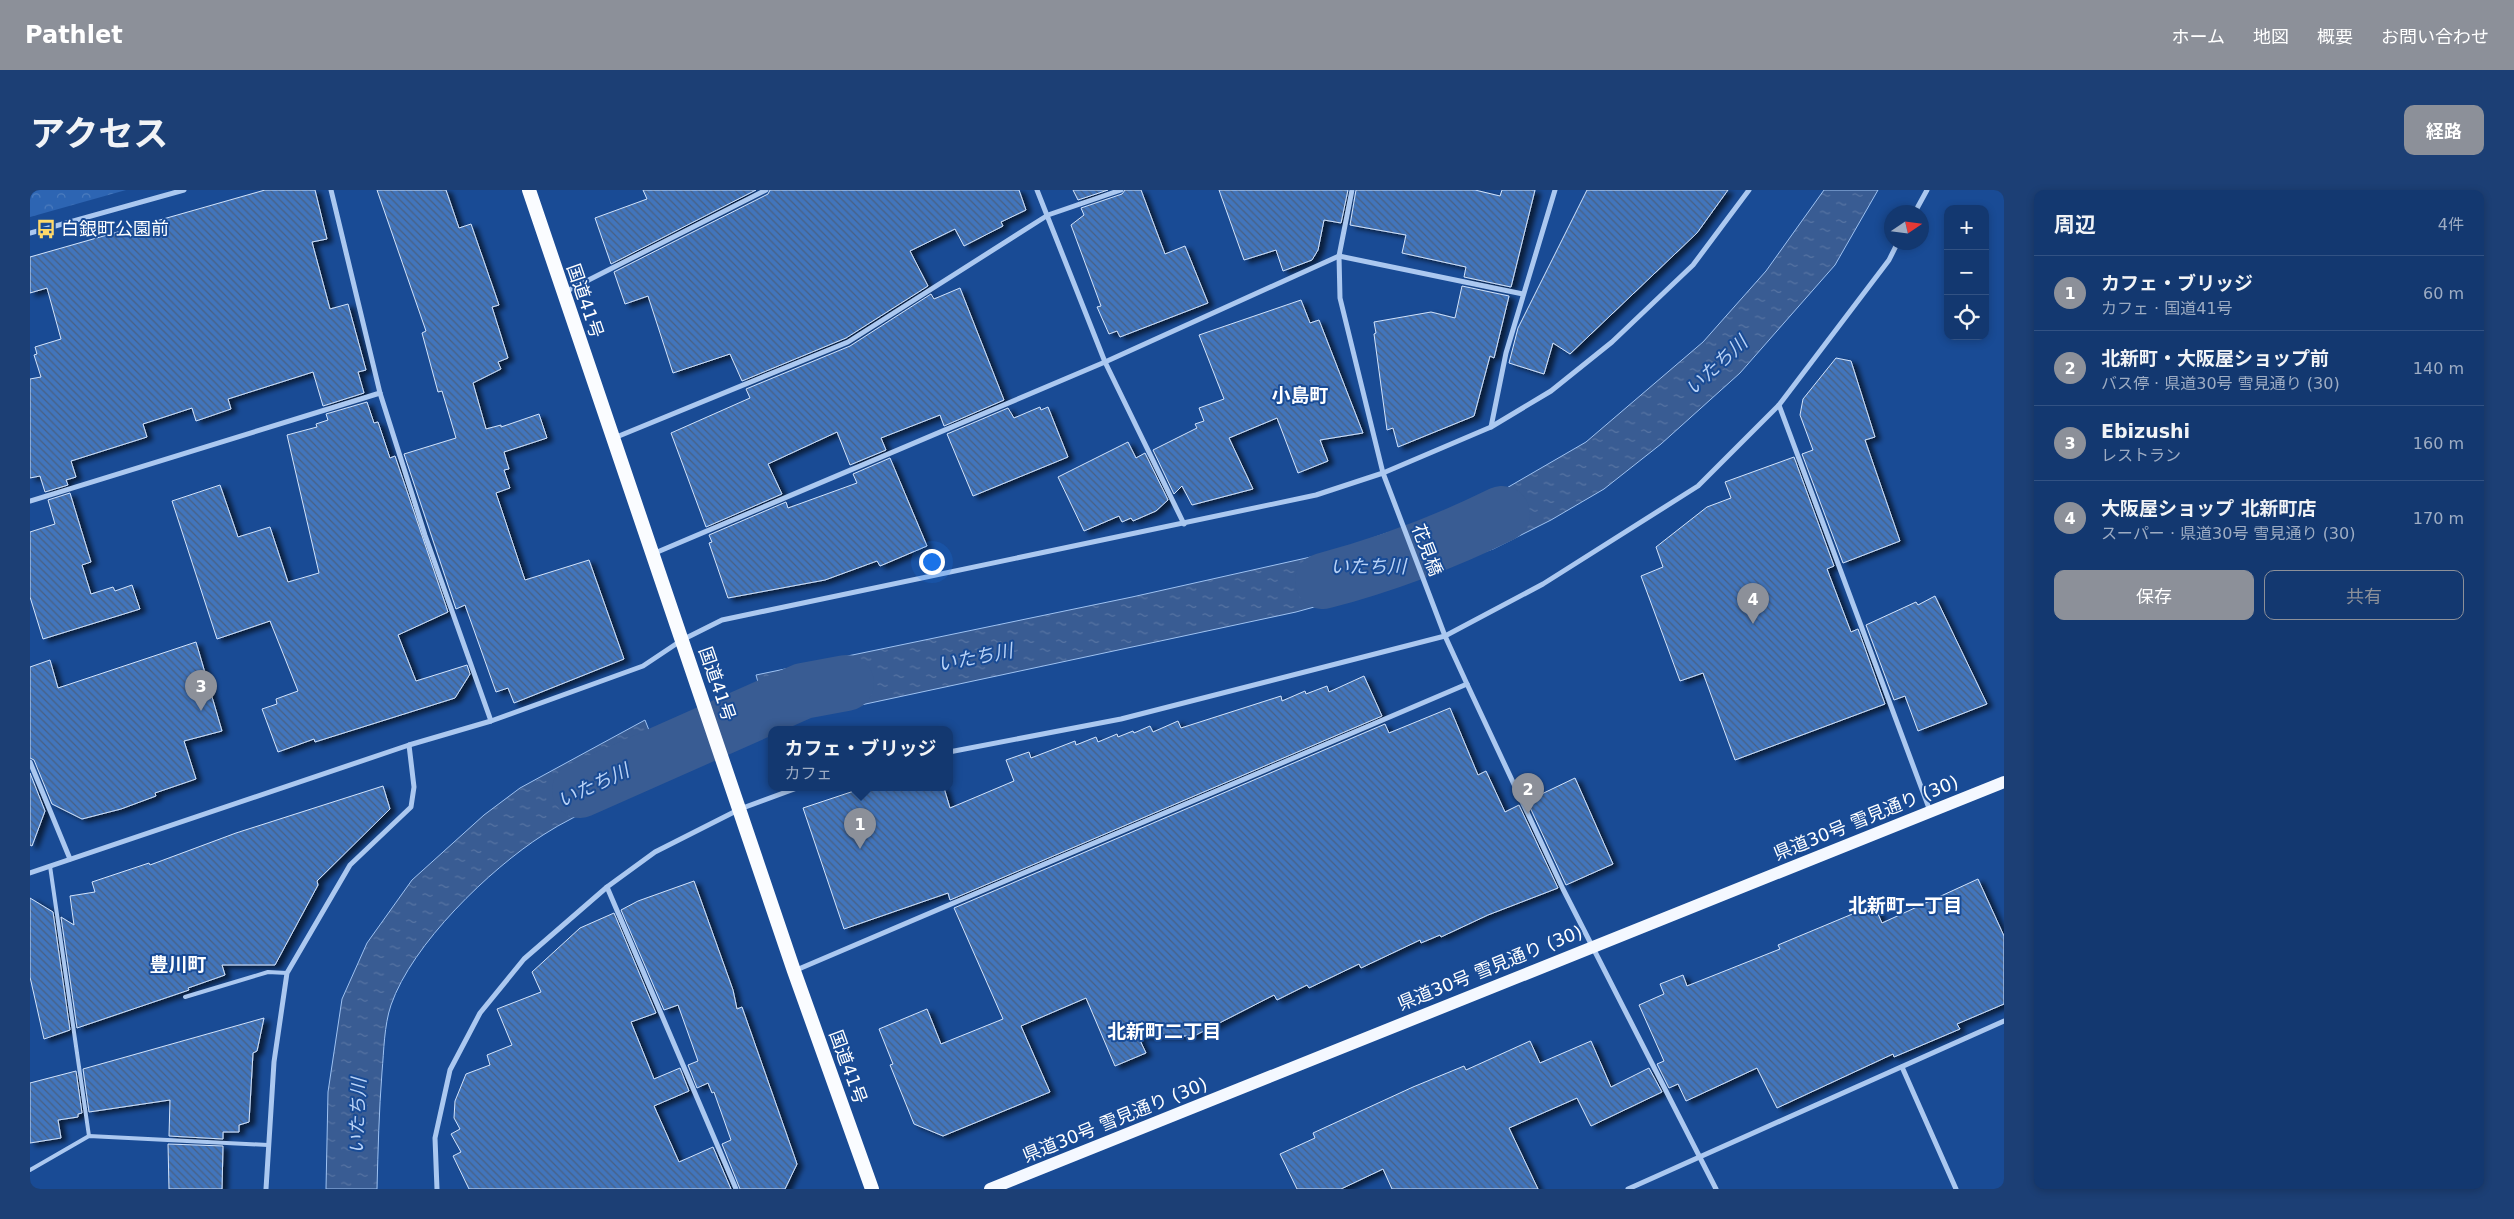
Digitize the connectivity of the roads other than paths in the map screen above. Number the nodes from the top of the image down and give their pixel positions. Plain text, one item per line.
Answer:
1 (184, 190) edge
2 (331, 190) edge
3 (529, 190) edge
4 (766, 190) edge
5 (1037, 190) edge
6 (1121, 190) edge
7 (1352, 190) edge
8 (1554, 190) edge
9 (1748, 190) edge
10 (1927, 190) edge
11 (1919, 205) edge
12 (1048, 215) junction
13 (30, 233) edge
14 (1894, 250) edge
15 (1339, 256) junction
16 (562, 293) junction
17 (1523, 294) junction
18 (1105, 362) junction
19 (380, 393) junction
20 (1779, 405) junction
21 (1491, 426) junction
22 (613, 438) junction
23 (1383, 473) junction
24 (30, 501) edge
25 (1184, 524) junction
26 (652, 554) junction
27 (1445, 636) junction
28 (682, 640) junction
29 (1467, 684) junction
30 (491, 721) junction
31 (409, 745) junction
32 (953, 751) edge
33 (30, 762) edge
34 (2004, 782) edge
35 (789, 791) edge
36 (740, 809) junction
37 (1930, 811) junction
38 (70, 859) junction
39 (50, 866) junction
40 (30, 873) edge
41 (607, 888) junction
42 (1593, 946) junction
43 (794, 971) junction
44 (288, 973) junction
45 (185, 997) dead end
46 (2004, 1021) edge
47 (1902, 1067) junction
48 (89, 1136) junction
49 (268, 1145) junction
50 (1700, 1157) junction
51 (30, 1170) edge
52 (266, 1189) edge
53 (437, 1189) edge
54 (736, 1189) edge
55 (872, 1189) edge
56 (990, 1189) edge
57 (1628, 1189) edge
58 (1716, 1189) edge
59 (1956, 1189) edge

1 - 13 street
2 - 19 street
3 - 16 highway, 国道41号
4 - 16 street
5 - 12 street
6 - 12 street
7 - 15 street, 花見橋
8 - 17 street
9 - 21 street
10 - 11 street
12 - 18 street
12 - 22 street
14 - 20 street
15 - 17 street
15 - 18 street
15 - 23 street, 花見橋
16 - 22 highway, 国道41号
17 - 21 street
18 - 25 street
18 - 26 street
19 - 24 street
19 - 30 street
20 - 27 street
20 - 37 street
21 - 23 street
22 - 26 highway, 国道41号
23 - 25 street
23 - 27 street, 花見橋
25 - 28 street
26 - 28 highway, 国道41号
27 - 29 street, 花見橋
27 - 32 street
28 - 30 street
28 - 36 highway, 国道41号
29 - 42 street, 花見橋
29 - 43 street
30 - 31 street
31 - 38 street
31 - 44 street
33 - 38 street
34 - 37 main road, 県道30号 雪見通り (30)
35 - 36 street
36 - 41 street
36 - 43 highway, 国道41号
37 - 42 main road, 県道30号 雪見通り (30)
38 - 39 street
39 - 40 street
39 - 48 lane
41 - 53 street
41 - 54 street
42 - 50 street, 花見橋
42 - 56 main road, 県道30号 雪見通り (30)
43 - 55 highway, 国道41号
44 - 45 lane
44 - 49 street
46 - 47 street
47 - 50 street
47 - 59 street
48 - 49 lane
48 - 51 lane
49 - 52 street
50 - 57 street
50 - 58 street, 花見橋

